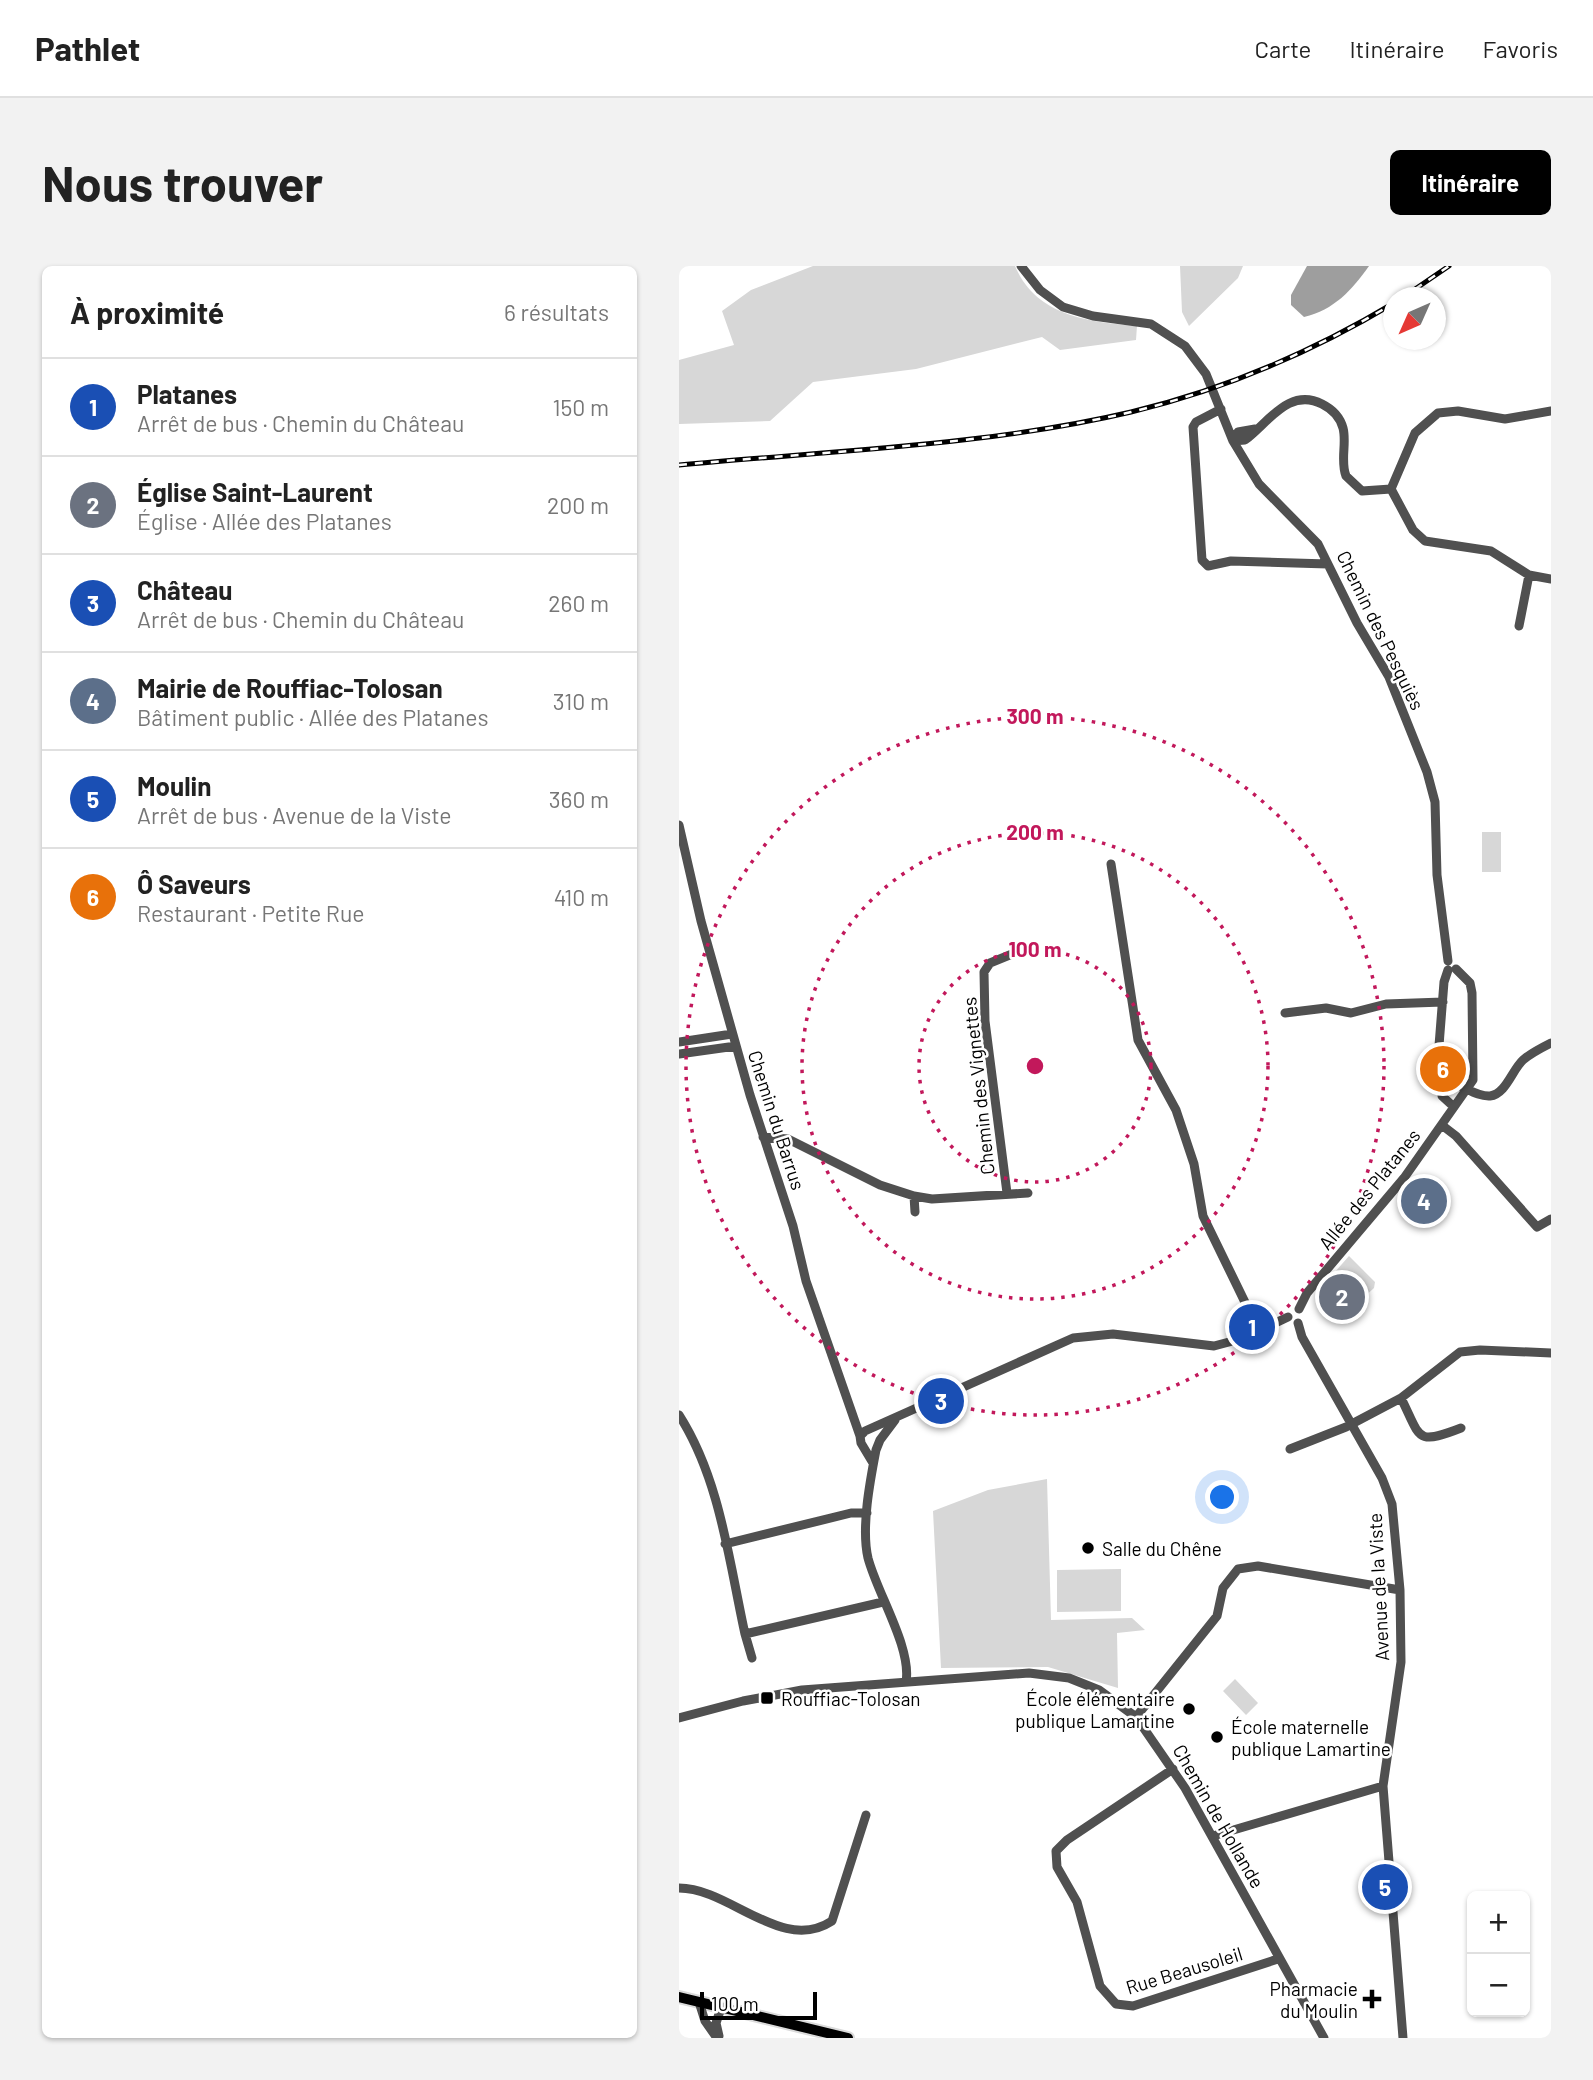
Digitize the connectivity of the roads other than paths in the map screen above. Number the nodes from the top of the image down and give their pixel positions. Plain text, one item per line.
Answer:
1 (1021, 266) edge
2 (1220, 409) junction
3 (1551, 411) edge
4 (1236, 439) junction
5 (1391, 489) junction
6 (1328, 564) junction
7 (1529, 575) junction
8 (1551, 579) edge
9 (1519, 626) dead end
10 (679, 825) edge
11 (1111, 864) dead end
12 (1017, 952) dead end
13 (1451, 967) junction
14 (1443, 1002) junction
15 (1285, 1013) dead end
16 (732, 1034) junction
17 (679, 1042) edge
18 (1551, 1043) edge
19 (736, 1046) junction
20 (679, 1054) edge
21 (1443, 1084) junction
22 (1465, 1090) junction
23 (1454, 1107) junction
24 (1443, 1126) junction
25 (763, 1137) junction
26 (1007, 1193) junction
27 (1028, 1193) dead end
28 (914, 1196) junction
29 (915, 1212) dead end
30 (1551, 1219) edge
31 (1299, 1309) junction
32 (1288, 1317) junction
33 (1298, 1323) junction
34 (1259, 1331) junction
35 (1551, 1353) edge
36 (1401, 1398) junction
37 (679, 1415) edge
38 (898, 1416) junction
39 (856, 1421) junction
40 (1351, 1424) junction
41 (1461, 1428) dead end
42 (870, 1429) junction
43 (860, 1436) junction
44 (879, 1442) junction
45 (865, 1448) junction
46 (1290, 1448) dead end
47 (873, 1463) junction
48 (867, 1513) junction
49 (725, 1544) junction
50 (1400, 1590) junction
51 (883, 1602) junction
52 (745, 1634) junction
53 (752, 1658) dead end
54 (906, 1682) junction
55 (1136, 1717) junction
56 (679, 1718) edge
57 (1173, 1769) junction
58 (1383, 1786) junction
59 (866, 1815) dead end
60 (1213, 1836) junction
61 (679, 1888) edge
62 (1278, 1959) junction
63 (679, 1997) edge
64 (699, 2002) junction
65 (721, 2008) junction
66 (718, 2038) edge
67 (848, 2038) edge
68 (1324, 2038) edge
69 (1403, 2038) edge

1 - 2 street, Chemin des Pesquiès
2 - 4 street, Chemin des Pesquiès
2 - 6 street
3 - 5 street
4 - 5 street
4 - 6 street, Chemin des Pesquiès
5 - 7 street
6 - 13 street, Chemin des Pesquiès
7 - 8 street
7 - 9 street
10 - 16 street, Chemin du Barrus
11 - 34 street
12 - 26 street, Chemin des Vignettes
13 - 14 street
13 - 22 street, Allée des Platanes
14 - 15 street
14 - 21 street
16 - 17 street
16 - 19 street, Chemin du Barrus
18 - 22 street
19 - 20 street
19 - 25 street, Chemin du Barrus
21 - 22 street
21 - 23 street
22 - 23 street, Allée des Platanes
23 - 24 street, Allée des Platanes
24 - 30 street
24 - 31 street, Allée des Platanes
25 - 28 street
25 - 39 street, Chemin du Barrus
26 - 27 street
26 - 28 street
28 - 29 street
31 - 32 street
31 - 33 street
32 - 33 street
32 - 34 street
33 - 40 street, Avenue de la Viste
34 - 38 street
35 - 36 street
36 - 40 street
36 - 41 street
37 - 49 street
38 - 42 street
38 - 44 street
39 - 42 street
39 - 43 street, Chemin du Barrus
40 - 46 street
40 - 50 street, Avenue de la Viste
42 - 43 street
42 - 44 street
43 - 45 street
44 - 45 street
44 - 47 street
45 - 47 street
47 - 48 street
48 - 49 street
48 - 51 street
49 - 52 street
50 - 55 street
50 - 58 street, Avenue de la Viste
51 - 52 street
51 - 54 street
52 - 53 street
54 - 55 street, Chemin de Hollande
54 - 56 street, Chemin de Hollande
55 - 57 street, Chemin de Hollande
57 - 60 street, Chemin de Hollande
57 - 62 street, Rue Beausoleil
58 - 60 street
58 - 69 street, Avenue de la Viste
59 - 61 street
60 - 62 street, Chemin de Hollande
62 - 68 street, Chemin de Hollande
63 - 64 main road
64 - 65 main road
64 - 66 street
65 - 66 street
65 - 67 main road

